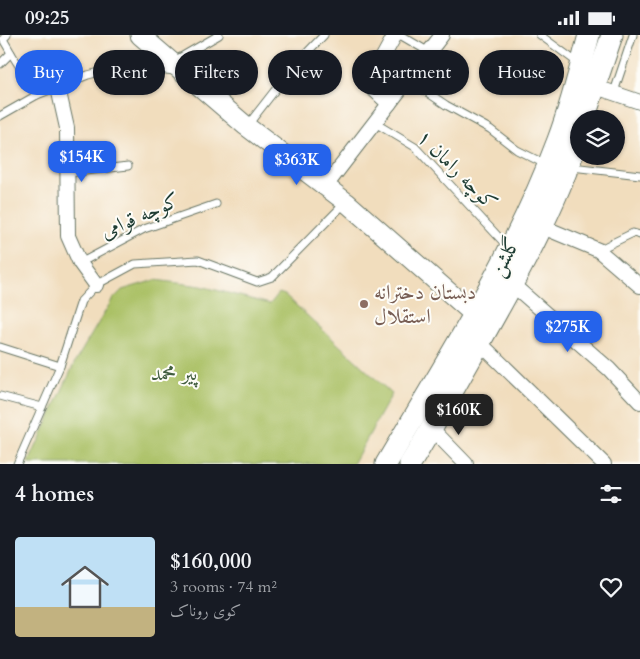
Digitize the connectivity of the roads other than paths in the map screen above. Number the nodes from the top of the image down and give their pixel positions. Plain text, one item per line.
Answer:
1 (7, 35) edge
2 (140, 35) edge
3 (219, 35) edge
4 (324, 35) edge
5 (395, 35) edge
6 (400, 35) edge
7 (442, 35) edge
8 (540, 35) edge
9 (589, 35) edge
10 (612, 35) edge
11 (633, 35) edge
12 (200, 50) edge
13 (426, 50) edge
14 (431, 50) edge
15 (11, 53) junction
16 (15, 59) edge
17 (0, 64) edge
18 (175, 64) edge
19 (581, 65) junction
20 (175, 67) edge
21 (83, 77) edge
22 (605, 90) junction
23 (37, 95) edge
24 (60, 95) edge
25 (210, 95) edge
26 (396, 95) edge
27 (431, 95) edge
28 (640, 102) edge
29 (389, 104) junction
30 (591, 110) edge
31 (0, 116) edge
32 (375, 123) junction
33 (246, 126) junction
34 (570, 164) edge
35 (128, 166) dead end
36 (547, 166) junction
37 (569, 167) junction
38 (68, 173) junction
39 (640, 175) edge
40 (326, 187) junction
41 (346, 202) junction
42 (216, 204) dead end
43 (543, 227) junction
44 (640, 235) edge
45 (509, 249) junction
46 (598, 250) junction
47 (80, 263) junction
48 (96, 285) junction
49 (513, 285) junction
50 (640, 286) edge
51 (481, 328) junction
52 (0, 347) edge
53 (60, 366) junction
54 (0, 396) edge
55 (640, 402) edge
56 (42, 407) junction
57 (432, 429) junction
58 (17, 464) edge
59 (386, 464) edge
60 (410, 464) edge
61 (466, 464) edge
62 (604, 464) edge

1 - 15 lane
2 - 18 street
3 - 12 lane
4 - 33 lane
5 - 29 street
6 - 13 lane
7 - 14 street
8 - 19 lane
9 - 19 main road, گلشن
10 - 22 main road
11 - 22 lane
15 - 16 lane
15 - 17 lane
19 - 36 main road, گلشن
20 - 21 lane
22 - 28 street
22 - 30 main road
23 - 31 lane
24 - 38 street
25 - 33 street
26 - 29 street
27 - 36 lane
29 - 32 street
32 - 40 street
32 - 45 lane, کوچه رامان ۱
33 - 40 street
34 - 37 main road, گلشن
35 - 38 lane
36 - 45 main road, گلشن
37 - 39 lane
37 - 43 main road, گلشن
38 - 47 street
40 - 41 street
41 - 48 lane
41 - 51 street
42 - 47 lane, کوچه قوامی
43 - 46 street
43 - 49 main road, گلشن
44 - 46 lane
45 - 51 main road, گلشن
46 - 50 street
47 - 48 street
48 - 53 lane
49 - 51 main road, گلشن
49 - 55 street
51 - 57 main road, گلشن
51 - 59 main road, گلشن
51 - 62 street
52 - 53 lane
53 - 56 lane
54 - 56 lane
56 - 58 lane
57 - 60 main road, گلشن
57 - 61 street

